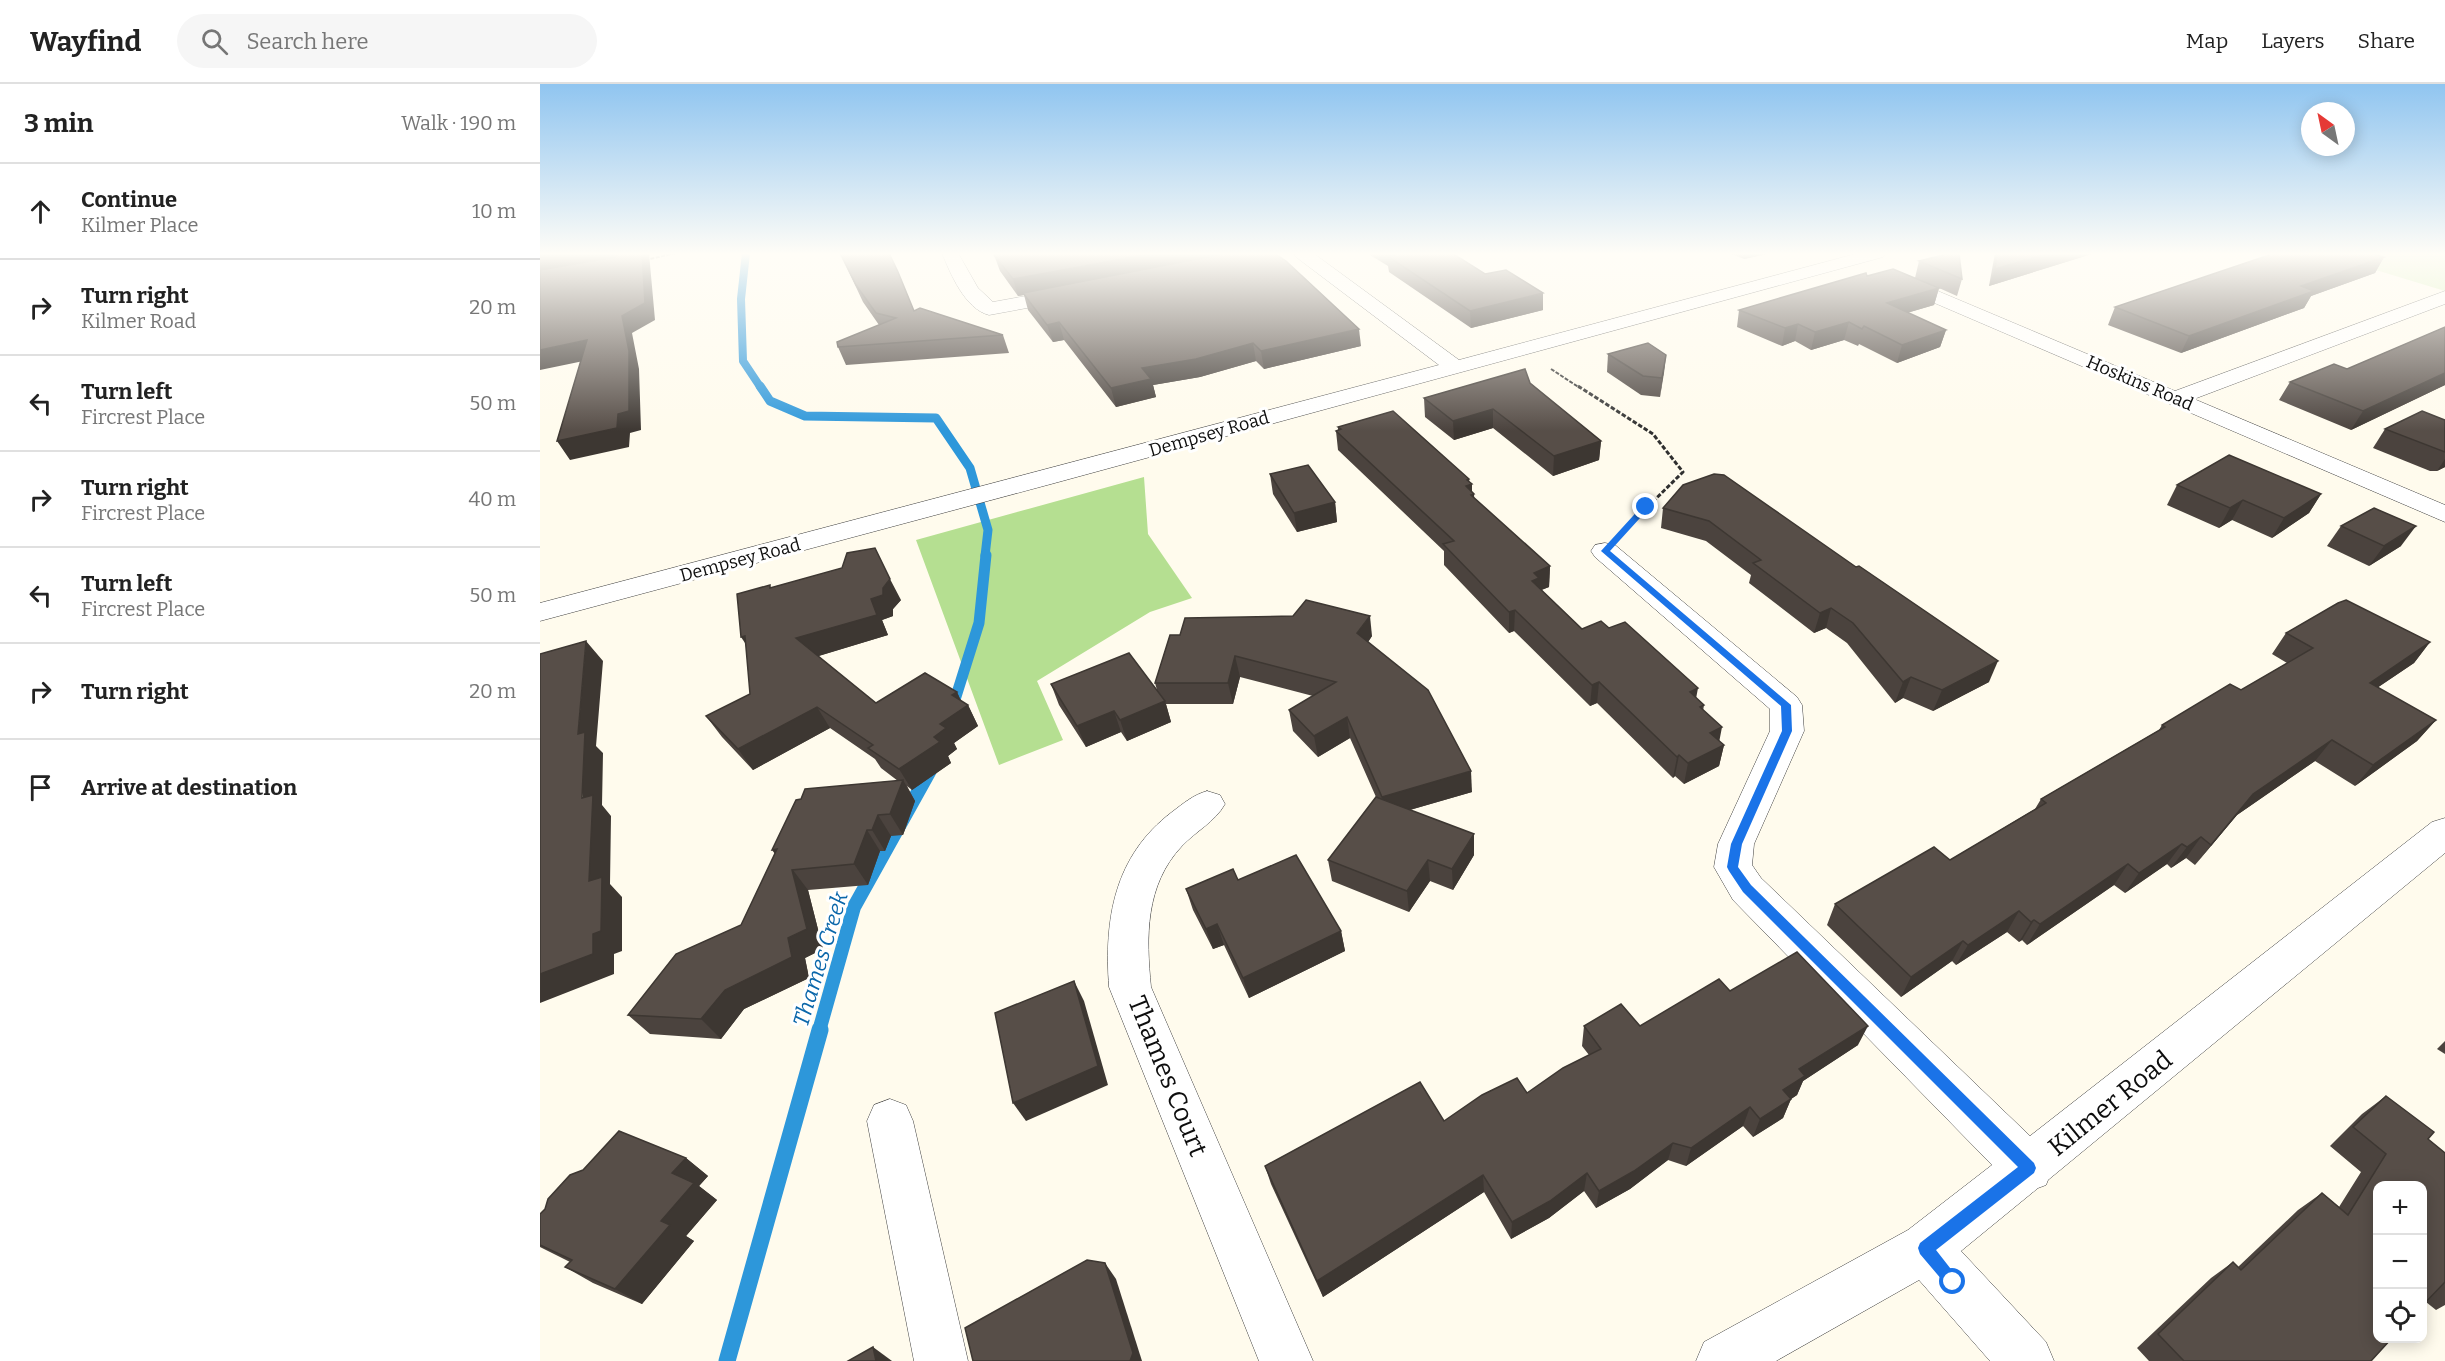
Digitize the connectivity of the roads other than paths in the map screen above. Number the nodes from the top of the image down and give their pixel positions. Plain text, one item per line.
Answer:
1 (1382, 313) edge
2 (1650, 313) edge
3 (1974, 313) edge
4 (2404, 313) edge
5 (1455, 367) junction
6 (2176, 399) junction
7 (2445, 514) edge
8 (1605, 551) road end
9 (540, 612) edge
10 (1207, 804) dead end
11 (2445, 832) edge
12 (890, 1121) dead end
13 (2029, 1168) junction
14 (1926, 1248) junction
15 (941, 1361) edge
16 (1286, 1361) edge
17 (1723, 1361) edge
18 (2027, 1361) edge

1 - 5 street
2 - 5 street, Dempsey Road
3 - 6 street, Hoskins Road
4 - 6 street
5 - 9 street, Dempsey Road
6 - 7 street, Hoskins Road
8 - 13 street
10 - 16 street, Thames Court
11 - 13 street, Kilmer Road
12 - 15 street
13 - 14 street, Kilmer Road
14 - 17 street, Kilmer Road
14 - 18 street

